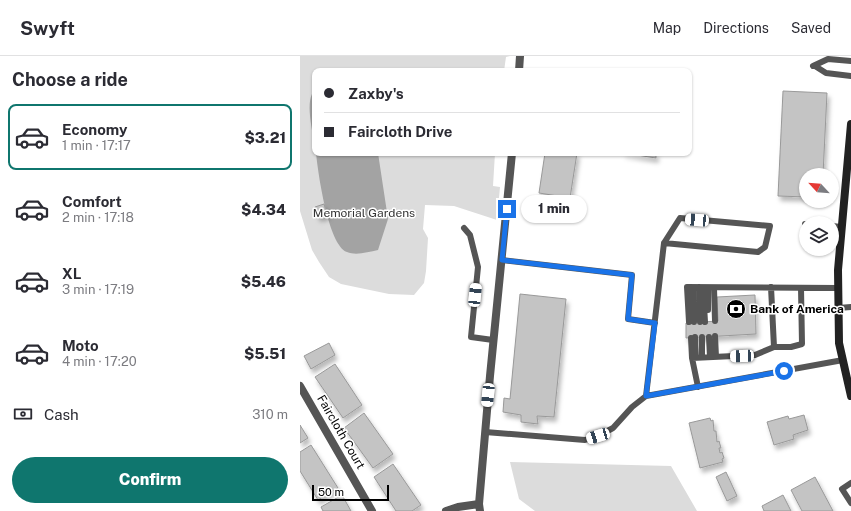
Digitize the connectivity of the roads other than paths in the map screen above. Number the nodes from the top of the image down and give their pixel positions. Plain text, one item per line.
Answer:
1 (520, 56) edge
2 (851, 61) edge
3 (519, 68) edge
4 (851, 76) edge
5 (851, 124) edge
6 (850, 146) edge
7 (512, 156) edge
8 (841, 227) joint
9 (464, 228) dead end
10 (839, 233) edge
11 (664, 242) junction
12 (837, 256) edge
13 (502, 260) junction
14 (701, 288) junction
15 (771, 288) junction
16 (800, 288) junction
17 (838, 288) junction
18 (851, 307) edge
19 (838, 308) junction
20 (702, 322) junction
21 (655, 323) junction
22 (703, 337) junction
23 (493, 340) junction
24 (774, 347) junction
25 (704, 357) junction
26 (843, 360) junction
27 (300, 386) edge
28 (698, 387) junction
29 (646, 396) junction
30 (851, 396) edge
31 (485, 432) junction
32 (851, 483) edge
33 (851, 503) edge
34 (480, 508) edge
35 (372, 511) edge
36 (446, 511) edge

1 - 3 street
2 - 4 lane
5 - 6 street
6 - 8 street
7 - 13 street
8 - 10 street
9 - 23 lane
11 - 11 lane
11 - 21 lane
12 - 17 street
13 - 21 lane
13 - 23 street
14 - 15 lane
14 - 20 lane
14 - 20 lane
14 - 20 lane
15 - 16 lane
15 - 24 lane
16 - 17 lane
16 - 24 lane
17 - 19 street
18 - 19 lane
19 - 26 street
21 - 29 lane
22 - 25 lane
22 - 25 lane
22 - 25 lane
23 - 31 street
24 - 25 lane
25 - 28 lane
26 - 28 lane
26 - 30 street
27 - 35 street, Faircloth Court
28 - 29 lane
29 - 31 lane
31 - 34 street
32 - 33 lane
34 - 36 street

